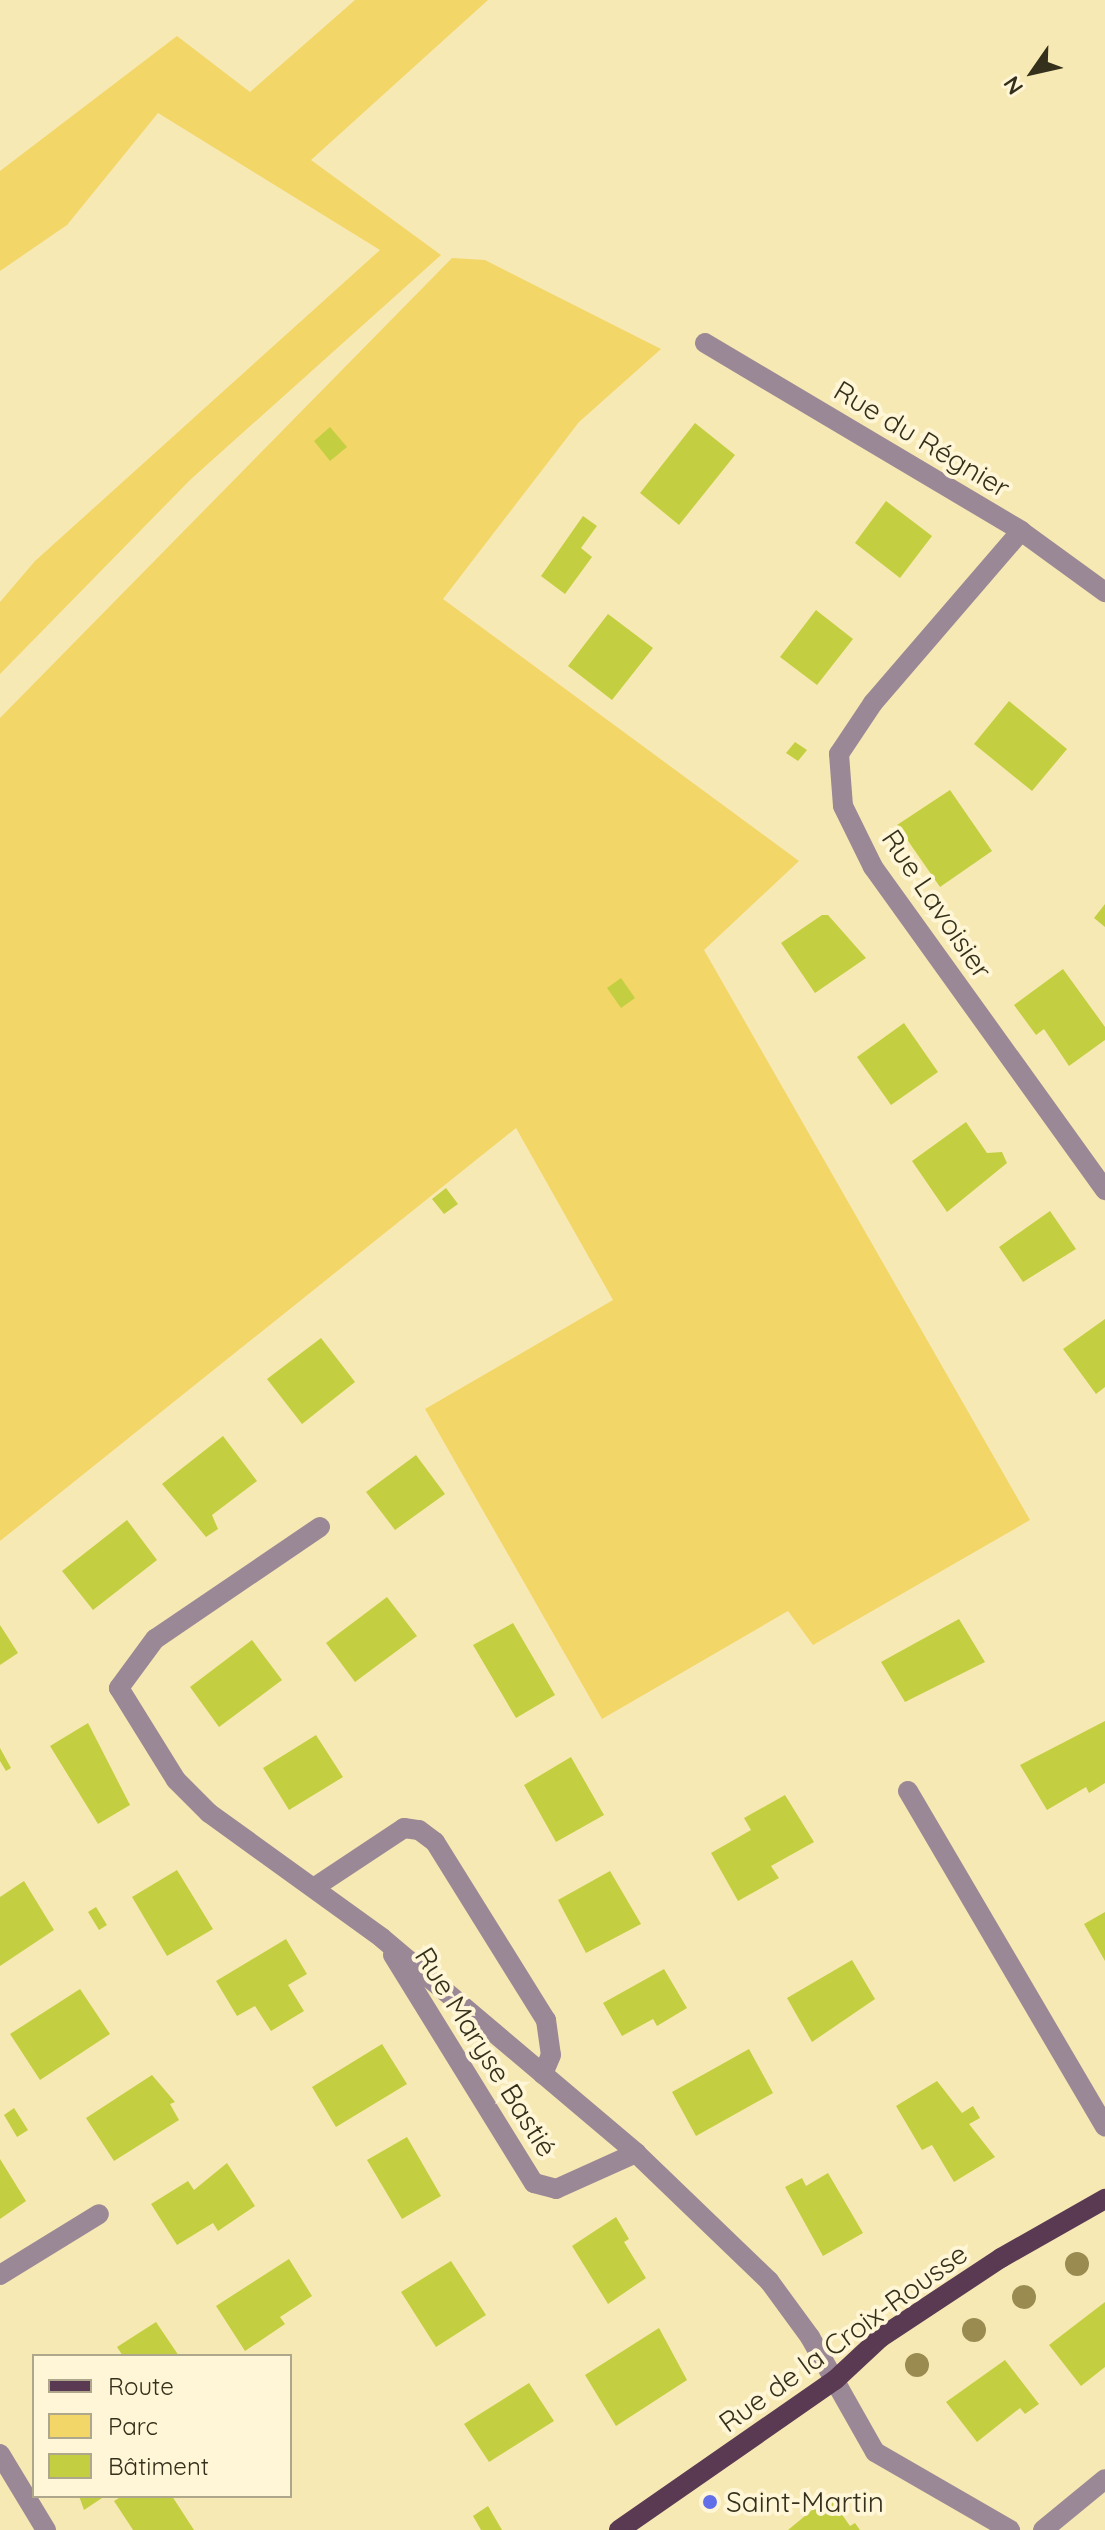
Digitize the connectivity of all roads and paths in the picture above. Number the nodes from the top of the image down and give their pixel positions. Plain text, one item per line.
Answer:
1 (705, 343) dead end
2 (1021, 531) junction
3 (1105, 592) edge
4 (1105, 1190) edge
5 (320, 1527) dead end
6 (908, 1791) dead end
7 (315, 1887) junction
8 (382, 1938) junction
9 (543, 2074) junction
10 (1105, 2127) edge
11 (636, 2153) junction
12 (1105, 2199) edge
13 (99, 2214) dead end
14 (0, 2275) edge
15 (835, 2380) junction
16 (0, 2454) edge
17 (1105, 2479) edge
18 (46, 2530) edge
19 (619, 2530) edge
20 (1010, 2530) edge
21 (1043, 2530) edge

1 - 2 street, Rue du Régnier
2 - 3 street, Rue du Régnier
2 - 4 street, Rue Lavoisier
5 - 7 street, Rue Maryse Bastié
6 - 10 street
7 - 8 street, Rue Maryse Bastié
7 - 9 street, Rue Maryse Bastié
8 - 9 street, Rue Maryse Bastié
8 - 11 street, Rue Maryse Bastié
9 - 11 street, Rue Maryse Bastié
11 - 15 street, Rue Maryse Bastié
12 - 15 main road, Rue de la Croix-Rousse
13 - 14 street
15 - 19 main road, Rue de la Croix-Rousse
15 - 20 street, Rue Maryse Bastié
16 - 18 street
17 - 21 street

